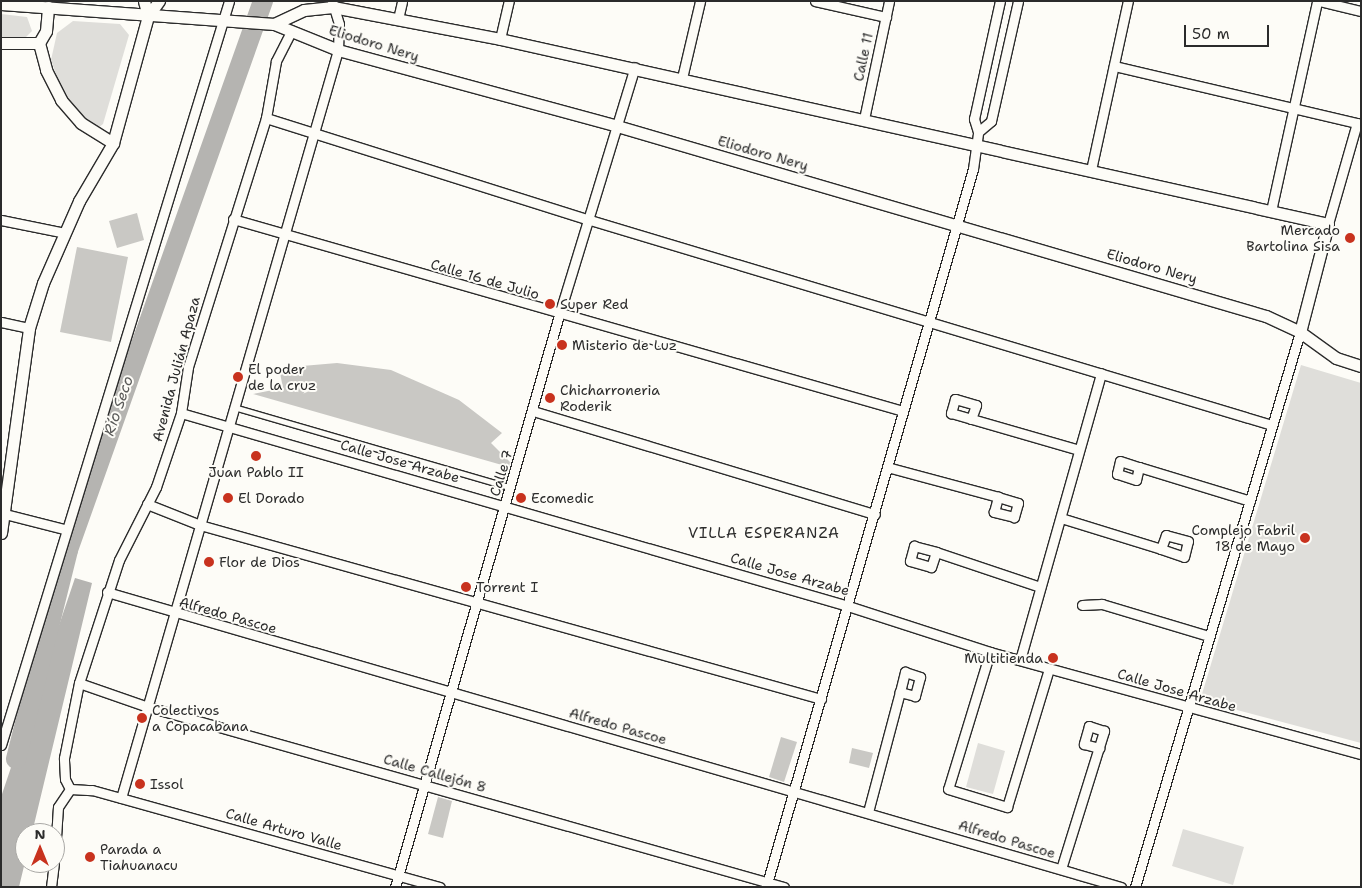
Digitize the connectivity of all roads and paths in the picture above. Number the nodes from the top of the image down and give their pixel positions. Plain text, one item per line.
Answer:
1 (144, 1) edge
2 (159, 1) edge
3 (229, 1) edge
4 (402, 1) edge
5 (509, 1) edge
6 (700, 1) edge
7 (815, 1) edge
8 (889, 1) edge
9 (1000, 1) edge
10 (1018, 1) edge
11 (1128, 1) edge
12 (1318, 1) edge
13 (33, 3) edge
14 (1, 4) edge
15 (332, 4) edge
16 (48, 7) junction
17 (1361, 10) edge
18 (148, 16) junction
19 (886, 17) junction
20 (398, 19) junction
21 (230, 20) junction
22 (272, 24) junction
23 (291, 31) junction
24 (500, 39) junction
25 (1, 43) edge
26 (39, 43) junction
27 (338, 50) junction
28 (1114, 66) junction
29 (636, 67) junction
30 (682, 78) junction
31 (1294, 108) junction
32 (266, 118) junction
33 (864, 119) junction
34 (1359, 123) edge
35 (617, 126) junction
36 (978, 132) junction
37 (315, 134) junction
38 (113, 143) junction
39 (977, 144) junction
40 (1091, 170) junction
41 (1271, 211) junction
42 (233, 219) junction
43 (1, 220) edge
44 (590, 220) junction
45 (1328, 224) junction
46 (957, 225) junction
47 (65, 233) junction
48 (282, 235) junction
49 (559, 315) junction
50 (930, 321) junction
51 (1, 322) edge
52 (29, 328) junction
53 (1300, 332) junction
54 (1361, 366) edge
55 (1101, 373) junction
56 (234, 407) junction
57 (533, 411) junction
58 (903, 411) junction
59 (181, 413) junction
60 (972, 419) dead end
61 (1272, 425) junction
62 (229, 428) junction
63 (1080, 450) junction
64 (887, 467) junction
65 (1139, 467) dead end
66 (510, 487) junction
67 (998, 497) dead end
68 (1250, 501) junction
69 (147, 504) junction
70 (505, 505) junction
71 (3, 514) edge
72 (875, 514) junction
73 (1061, 518) junction
74 (200, 525) junction
75 (64, 529) junction
76 (1, 533) edge
77 (1161, 550) dead end
78 (936, 552) dead end
79 (1040, 587) junction
80 (107, 592) junction
81 (478, 602) junction
82 (1082, 605) dead end
83 (848, 606) junction
84 (172, 613) junction
85 (1210, 636) junction
86 (990, 652) junction
87 (1020, 660) junction
88 (1049, 669) junction
89 (79, 683) junction
90 (452, 692) junction
91 (900, 692) dead end
92 (821, 699) junction
93 (145, 706) junction
94 (1188, 708) junction
95 (1, 745) edge
96 (1099, 748) dead end
97 (1361, 754) edge
98 (424, 784) junction
99 (70, 789) junction
100 (794, 792) junction
101 (121, 798) junction
102 (868, 812) junction
103 (57, 823) edge
104 (1061, 869) junction
105 (53, 873) edge
106 (398, 875) junction
107 (766, 884) edge
108 (51, 887) edge
109 (395, 887) edge
110 (440, 887) edge
111 (784, 887) edge
112 (1121, 887) edge
113 (1135, 887) edge

1 - 18 street
2 - 18 street
3 - 21 street
4 - 20 street
5 - 24 street
6 - 30 street
7 - 19 street
8 - 19 street, Calle 11
9 - 36 street
10 - 36 street
11 - 28 street
12 - 17 street
12 - 31 street
13 - 14 street
13 - 16 street
15 - 20 street, Eliodoro Nery
15 - 22 street, Eliodoro Nery
15 - 27 street
16 - 18 street
16 - 26 street
18 - 21 street
18 - 38 street
19 - 33 street, Calle 11
20 - 24 street, Eliodoro Nery
21 - 22 street
21 - 75 street
22 - 23 street, Eliodoro Nery
23 - 27 street, Eliodoro Nery
23 - 32 street, Avenida Julián Apaza
24 - 29 street, Eliodoro Nery
25 - 26 street
26 - 38 street
27 - 35 street, Eliodoro Nery
27 - 37 street
28 - 31 street
28 - 40 street
29 - 30 street, Eliodoro Nery
29 - 35 street, Calle 7
30 - 33 street, Eliodoro Nery
31 - 34 street
31 - 41 street
32 - 37 street
32 - 42 street, Avenida Julián Apaza
33 - 39 street, Eliodoro Nery
34 - 45 street
35 - 44 street, Calle 7
35 - 46 street, Eliodoro Nery
36 - 39 street
37 - 44 street
37 - 48 street
38 - 47 street
39 - 40 street, Eliodoro Nery
39 - 46 street
40 - 41 street, Eliodoro Nery
41 - 45 street, Eliodoro Nery
42 - 48 street, Calle 16 de Julio
42 - 59 street, Avenida Julián Apaza
43 - 47 street
44 - 49 street, Calle 7
44 - 50 street
45 - 53 street
46 - 50 street
46 - 53 street, Eliodoro Nery
47 - 52 street
48 - 49 street, Calle 16 de Julio
48 - 56 street
49 - 57 street, Calle 7
49 - 58 street, Calle 16 de Julio
50 - 55 street
50 - 58 street
51 - 52 street
52 - 71 street
53 - 54 street, Eliodoro Nery
53 - 61 street
55 - 61 street
55 - 63 street
56 - 62 street
56 - 66 lane
57 - 66 street, Calle 7
57 - 72 street
58 - 64 street
59 - 62 street, Calle Jose Arzabe
59 - 69 street, Avenida Julián Apaza
60 - 63 street
61 - 68 street
62 - 70 street, Calle Jose Arzabe
62 - 74 street
63 - 73 street
64 - 67 street
64 - 72 street
65 - 68 street
66 - 70 street, Calle 7
68 - 85 street
69 - 74 street
69 - 80 street, Avenida Julián Apaza
70 - 81 street, Calle 7
70 - 83 street, Calle Jose Arzabe
71 - 75 street
71 - 76 street
72 - 83 street
73 - 77 street
73 - 79 street
74 - 81 street
74 - 84 street
75 - 95 street
78 - 79 street
79 - 87 street
80 - 84 street, Alfredo Pascoe
80 - 89 street, Avenida Julián Apaza
81 - 90 street, Calle 7
81 - 92 street
82 - 85 street
83 - 86 street, Calle Jose Arzabe
83 - 92 street
84 - 90 street, Alfredo Pascoe
84 - 93 street
85 - 94 street
86 - 87 street, Calle Jose Arzabe
86 - 88 street
87 - 88 street, Calle Jose Arzabe
88 - 94 street, Calle Jose Arzabe
89 - 93 street, Calle Callejón 8
89 - 99 street, Avenida Julián Apaza
90 - 98 street, Calle 7
90 - 100 street, Alfredo Pascoe
91 - 102 street
92 - 100 street
93 - 98 street, Calle Callejón 8
93 - 101 street
94 - 97 street, Calle Jose Arzabe
94 - 113 street
96 - 104 street
98 - 106 street, Calle 7
98 - 107 street, Calle Callejón 8
99 - 101 street, Calle Arturo Valle
99 - 103 street
100 - 102 street, Alfredo Pascoe
100 - 107 street
101 - 106 street, Calle Arturo Valle
102 - 104 street, Alfredo Pascoe
104 - 112 street, Alfredo Pascoe
105 - 108 street
106 - 109 street, Calle 7
106 - 110 street, Calle Arturo Valle
107 - 111 street, Calle Callejón 8

